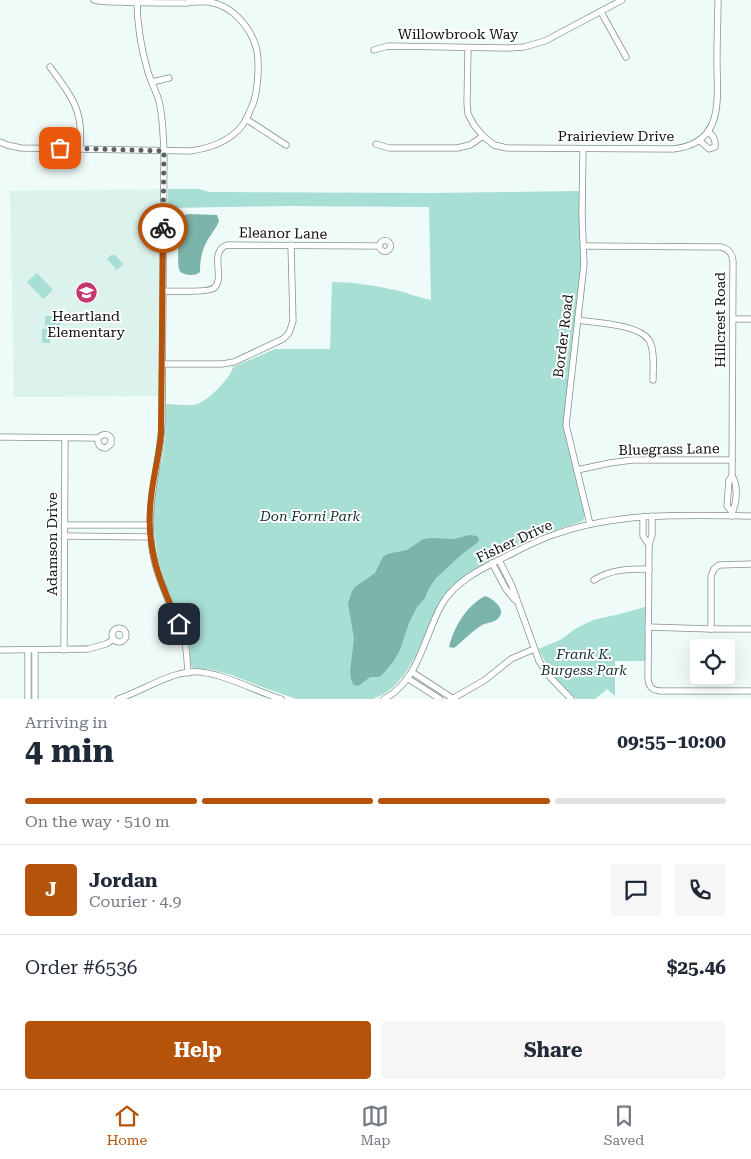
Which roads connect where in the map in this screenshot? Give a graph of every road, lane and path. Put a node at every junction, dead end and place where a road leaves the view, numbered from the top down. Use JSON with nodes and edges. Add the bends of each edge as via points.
{"nodes":[{"id":1,"x":94,"y":0,"type":"edge"},
{"id":2,"x":622,"y":0,"type":"edge"},
{"id":3,"x":718,"y":0,"type":"edge"},
{"id":4,"x":137,"y":1,"type":"edge"},
{"id":5,"x":217,"y":2,"type":"edge"},
{"id":6,"x":601,"y":12,"type":"junction"},
{"id":7,"x":468,"y":48,"type":"junction"},
{"id":8,"x":374,"y":50,"type":"dead end"},
{"id":9,"x":626,"y":57,"type":"dead end"},
{"id":10,"x":50,"y":67,"type":"dead end"},
{"id":11,"x":170,"y":78,"type":"dead end"},
{"id":12,"x":152,"y":82,"type":"junction"},
{"id":13,"x":246,"y":119,"type":"junction"},
{"id":14,"x":708,"y":131,"type":"junction"},
{"id":15,"x":483,"y":136,"type":"junction"},
{"id":16,"x":699,"y":140,"type":"junction"},
{"id":17,"x":0,"y":142,"type":"edge"},
{"id":18,"x":376,"y":144,"type":"dead end"},
{"id":19,"x":286,"y":146,"type":"dead end"},
{"id":20,"x":80,"y":148,"type":"junction"},
{"id":21,"x":583,"y":149,"type":"junction"},
{"id":22,"x":164,"y":151,"type":"junction"},
{"id":23,"x":292,"y":245,"type":"junction"},
{"id":24,"x":379,"y":246,"type":"dead end"},
{"id":25,"x":584,"y":246,"type":"junction"},
{"id":26,"x":163,"y":290,"type":"junction"},
{"id":27,"x":733,"y":319,"type":"junction"},
{"id":28,"x":751,"y":319,"type":"edge"},
{"id":29,"x":578,"y":320,"type":"junction"},
{"id":30,"x":162,"y":364,"type":"junction"},
{"id":31,"x":653,"y":380,"type":"dead end"},
{"id":32,"x":0,"y":437,"type":"edge"},
{"id":33,"x":65,"y":438,"type":"junction"},
{"id":34,"x":98,"y":438,"type":"dead end"},
{"id":35,"x":732,"y":460,"type":"junction"},
{"id":36,"x":577,"y":470,"type":"junction"},
{"id":37,"x":732,"y":514,"type":"junction"},
{"id":38,"x":652,"y":516,"type":"junction"},
{"id":39,"x":751,"y":516,"type":"edge"},
{"id":40,"x":643,"y":517,"type":"junction"},
{"id":41,"x":590,"y":524,"type":"junction"},
{"id":42,"x":65,"y":525,"type":"junction"},
{"id":43,"x":149,"y":525,"type":"junction"},
{"id":44,"x":65,"y":536,"type":"junction"},
{"id":45,"x":150,"y":536,"type":"junction"},
{"id":46,"x":649,"y":545,"type":"junction"},
{"id":47,"x":499,"y":560,"type":"junction"},
{"id":48,"x":492,"y":563,"type":"junction"},
{"id":49,"x":751,"y":564,"type":"edge"},
{"id":50,"x":649,"y":568,"type":"junction"},
{"id":51,"x":594,"y":580,"type":"dead end"},
{"id":52,"x":519,"y":606,"type":"junction"},
{"id":53,"x":648,"y":627,"type":"junction"},
{"id":54,"x":711,"y":629,"type":"junction"},
{"id":55,"x":751,"y":629,"type":"edge"},
{"id":56,"x":114,"y":639,"type":"dead end"},
{"id":57,"x":534,"y":649,"type":"junction"},
{"id":58,"x":0,"y":650,"type":"edge"},
{"id":59,"x":28,"y":650,"type":"junction"},
{"id":60,"x":35,"y":650,"type":"junction"},
{"id":61,"x":64,"y":650,"type":"junction"},
{"id":62,"x":188,"y":672,"type":"junction"},
{"id":63,"x":412,"y":672,"type":"junction"},
{"id":64,"x":407,"y":678,"type":"junction"},
{"id":65,"x":751,"y":691,"type":"edge"},
{"id":66,"x":28,"y":699,"type":"edge"},
{"id":67,"x":35,"y":699,"type":"edge"},
{"id":68,"x":118,"y":699,"type":"edge"},
{"id":69,"x":282,"y":699,"type":"edge"},
{"id":70,"x":384,"y":699,"type":"edge"},
{"id":71,"x":440,"y":699,"type":"edge"},
{"id":72,"x":452,"y":699,"type":"edge"},
{"id":73,"x":571,"y":699,"type":"edge"}],
"edges":[{"from":1,"to":4,"type":"street"},
{"from":2,"to":6,"type":"street","name":"Willowbrook Way"},
{"from":3,"to":14,"type":"street","name":"Prairieview Drive","via":[[718,100]]},
{"from":4,"to":5,"type":"street"},
{"from":4,"to":12,"type":"street","via":[[140,42]]},
{"from":5,"to":13,"type":"street","via":[[244,23],[257,52],[258,83]]},
{"from":6,"to":7,"type":"street","name":"Willowbrook Way","via":[[536,44],[516,48]]},
{"from":6,"to":9,"type":"street"},
{"from":7,"to":8,"type":"street","name":"Willowbrook Way","via":[[388,46]]},
{"from":7,"to":15,"type":"street","name":"Prairieview Drive","via":[[467,108]]},
{"from":10,"to":20,"type":"street","via":[[77,108]]},
{"from":11,"to":12,"type":"street"},
{"from":12,"to":22,"type":"street","via":[[159,100]]},
{"from":13,"to":19,"type":"street"},
{"from":13,"to":22,"type":"street","via":[[236,132],[212,146],[190,151]]},
{"from":14,"to":16,"type":"street","name":"Prairieview Drive"},
{"from":14,"to":16,"type":"street","via":[[716,141],[715,147],[709,149]]},
{"from":15,"to":18,"type":"street","via":[[470,145],[457,148],[389,148]]},
{"from":15,"to":21,"type":"street","name":"Prairieview Drive","via":[[494,145],[507,148]]},
{"from":16,"to":21,"type":"street","name":"Prairieview Drive","via":[[673,149]]},
{"from":17,"to":20,"type":"street","via":[[21,148]]},
{"from":20,"to":22,"type":"street"},
{"from":21,"to":25,"type":"street","name":"Border Road"},
{"from":22,"to":26,"type":"street"},
{"from":23,"to":24,"type":"street","name":"Eleanor Lane"},
{"from":23,"to":26,"type":"street","name":"Eleanor Lane","via":[[224,246],[218,254],[218,279],[214,288]]},
{"from":23,"to":30,"type":"street","via":[[293,321],[286,337],[229,364]]},
{"from":25,"to":27,"type":"street","name":"Hillcrest Road","via":[[726,248],[733,261]]},
{"from":25,"to":29,"type":"street","name":"Border Road"},
{"from":26,"to":30,"type":"street"},
{"from":27,"to":28,"type":"street"},
{"from":27,"to":35,"type":"street","name":"Hillcrest Road"},
{"from":29,"to":31,"type":"street","via":[[640,331],[649,341],[654,360]]},
{"from":29,"to":36,"type":"street","name":"Border Road","via":[[566,418]]},
{"from":30,"to":43,"type":"street","via":[[161,434]]},
{"from":32,"to":33,"type":"street"},
{"from":33,"to":34,"type":"street"},
{"from":33,"to":42,"type":"street","name":"Adamson Drive"},
{"from":35,"to":36,"type":"street","name":"Bluegrass Lane","via":[[632,460]]},
{"from":35,"to":37,"type":"street","name":"Hillcrest Road","via":[[736,492]]},
{"from":36,"to":41,"type":"street","name":"Border Road"},
{"from":37,"to":38,"type":"street","name":"Fisher Drive"},
{"from":37,"to":39,"type":"street","name":"Fisher Drive"},
{"from":38,"to":40,"type":"street","name":"Fisher Drive"},
{"from":38,"to":46,"type":"street"},
{"from":40,"to":41,"type":"street","name":"Fisher Drive"},
{"from":40,"to":46,"type":"street","via":[[644,536]]},
{"from":41,"to":47,"type":"street","name":"Fisher Drive","via":[[544,538]]},
{"from":42,"to":43,"type":"street"},
{"from":42,"to":44,"type":"street","name":"Adamson Drive"},
{"from":43,"to":45,"type":"street"},
{"from":44,"to":45,"type":"street"},
{"from":44,"to":61,"type":"street","name":"Adamson Drive"},
{"from":45,"to":62,"type":"street","via":[[159,578],[185,642]]},
{"from":46,"to":50,"type":"street"},
{"from":47,"to":48,"type":"street","name":"Fisher Drive"},
{"from":47,"to":52,"type":"street"},
{"from":48,"to":52,"type":"street"},
{"from":48,"to":63,"type":"street","name":"Fisher Drive","via":[[473,574],[442,604]]},
{"from":49,"to":54,"type":"street","via":[[719,566],[712,572]]},
{"from":50,"to":51,"type":"street","via":[[616,570]]},
{"from":50,"to":53,"type":"street"},
{"from":52,"to":57,"type":"street"},
{"from":53,"to":54,"type":"street"},
{"from":53,"to":65,"type":"street","via":[[648,679],[652,688],[660,691]]},
{"from":54,"to":55,"type":"street"},
{"from":56,"to":61,"type":"street","via":[[98,647]]},
{"from":57,"to":72,"type":"street","via":[[511,659],[485,680]]},
{"from":57,"to":73,"type":"street","via":[[550,677]]},
{"from":58,"to":59,"type":"street"},
{"from":59,"to":60,"type":"street"},
{"from":59,"to":66,"type":"street"},
{"from":60,"to":61,"type":"street"},
{"from":60,"to":67,"type":"street"},
{"from":62,"to":68,"type":"street"},
{"from":62,"to":69,"type":"street","via":[[221,677]]},
{"from":63,"to":64,"type":"street","name":"Fisher Drive"},
{"from":63,"to":72,"type":"street"},
{"from":64,"to":70,"type":"street","name":"Fisher Drive"},
{"from":64,"to":71,"type":"street"}]}
